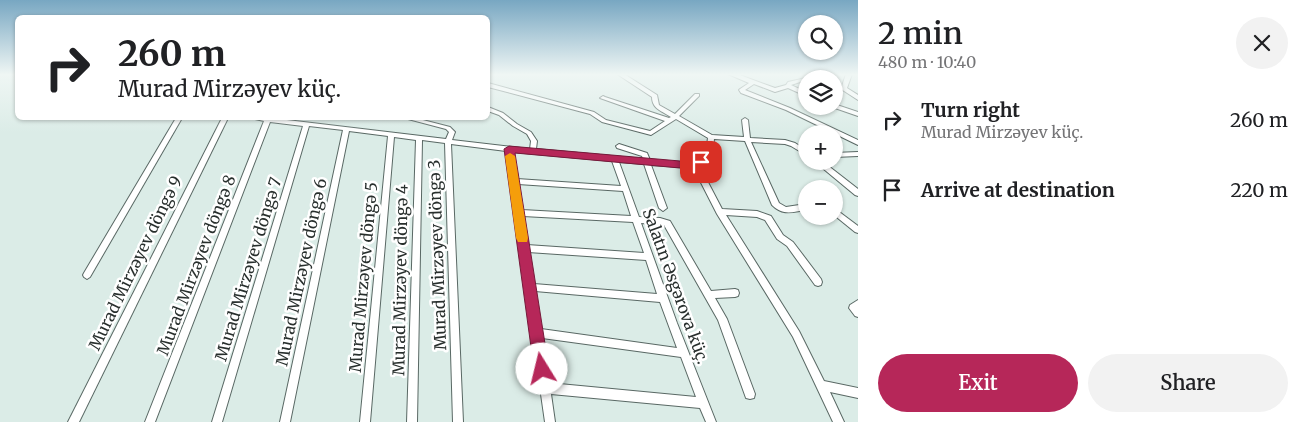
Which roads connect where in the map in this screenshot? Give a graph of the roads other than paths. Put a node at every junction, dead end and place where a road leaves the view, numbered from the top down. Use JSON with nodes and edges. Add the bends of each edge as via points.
{"nodes":[{"id":1,"x":520,"y":94,"type":"edge"},
{"id":2,"x":651,"y":94,"type":"edge"},
{"id":3,"x":747,"y":94,"type":"edge"},
{"id":4,"x":697,"y":95,"type":"dead end"},
{"id":5,"x":603,"y":98,"type":"dead end"},
{"id":6,"x":843,"y":109,"type":"edge"},
{"id":7,"x":490,"y":110,"type":"edge"},
{"id":8,"x":858,"y":114,"type":"edge"},
{"id":9,"x":672,"y":118,"type":"junction"},
{"id":10,"x":178,"y":120,"type":"edge"},
{"id":11,"x":224,"y":120,"type":"edge"},
{"id":12,"x":261,"y":120,"type":"edge"},
{"id":13,"x":284,"y":120,"type":"edge"},
{"id":14,"x":417,"y":120,"type":"edge"},
{"id":15,"x":744,"y":120,"type":"dead end"},
{"id":16,"x":306,"y":122,"type":"edge"},
{"id":17,"x":346,"y":129,"type":"junction"},
{"id":18,"x":391,"y":134,"type":"junction"},
{"id":19,"x":711,"y":137,"type":"junction"},
{"id":20,"x":419,"y":138,"type":"junction"},
{"id":21,"x":747,"y":139,"type":"junction"},
{"id":22,"x":448,"y":142,"type":"junction"},
{"id":23,"x":858,"y":143,"type":"edge"},
{"id":24,"x":619,"y":146,"type":"dead end"},
{"id":25,"x":798,"y":147,"type":"edge"},
{"id":26,"x":509,"y":149,"type":"junction"},
{"id":27,"x":534,"y":151,"type":"junction"},
{"id":28,"x":858,"y":154,"type":"edge"},
{"id":29,"x":843,"y":155,"type":"edge"},
{"id":30,"x":615,"y":159,"type":"junction"},
{"id":31,"x":646,"y":162,"type":"junction"},
{"id":32,"x":695,"y":164,"type":"junction"},
{"id":33,"x":829,"y":170,"type":"edge"},
{"id":34,"x":514,"y":181,"type":"junction"},
{"id":35,"x":624,"y":189,"type":"junction"},
{"id":36,"x":858,"y":193,"type":"edge"},
{"id":37,"x":663,"y":208,"type":"dead end"},
{"id":38,"x":798,"y":208,"type":"edge"},
{"id":39,"x":518,"y":212,"type":"junction"},
{"id":40,"x":720,"y":212,"type":"junction"},
{"id":41,"x":843,"y":218,"type":"edge"},
{"id":42,"x":636,"y":219,"type":"junction"},
{"id":43,"x":858,"y":230,"type":"edge"},
{"id":44,"x":524,"y":248,"type":"junction"},
{"id":45,"x":649,"y":257,"type":"junction"},
{"id":46,"x":87,"y":275,"type":"dead end"},
{"id":47,"x":818,"y":282,"type":"dead end"},
{"id":48,"x":529,"y":287,"type":"junction"},
{"id":49,"x":735,"y":293,"type":"dead end"},
{"id":50,"x":709,"y":295,"type":"junction"},
{"id":51,"x":663,"y":298,"type":"junction"},
{"id":52,"x":858,"y":304,"type":"edge"},
{"id":53,"x":858,"y":313,"type":"edge"},
{"id":54,"x":536,"y":333,"type":"junction"},
{"id":55,"x":684,"y":353,"type":"junction"},
{"id":56,"x":823,"y":386,"type":"junction"},
{"id":57,"x":544,"y":388,"type":"junction"},
{"id":58,"x":858,"y":393,"type":"edge"},
{"id":59,"x":750,"y":394,"type":"dead end"},
{"id":60,"x":703,"y":403,"type":"junction"},
{"id":61,"x":73,"y":422,"type":"edge"},
{"id":62,"x":150,"y":422,"type":"edge"},
{"id":63,"x":217,"y":422,"type":"edge"},
{"id":64,"x":285,"y":422,"type":"edge"},
{"id":65,"x":365,"y":422,"type":"edge"},
{"id":66,"x":412,"y":422,"type":"edge"},
{"id":67,"x":458,"y":422,"type":"edge"},
{"id":68,"x":550,"y":422,"type":"edge"},
{"id":69,"x":711,"y":422,"type":"edge"},
{"id":70,"x":839,"y":422,"type":"edge"}],
"edges":[{"from":1,"to":9,"type":"street","via":[[651,133]]},
{"from":2,"to":9,"type":"street","via":[[656,104]]},
{"from":3,"to":23,"type":"street"},
{"from":4,"to":9,"type":"street"},
{"from":5,"to":9,"type":"street"},
{"from":6,"to":8,"type":"street"},
{"from":7,"to":27,"type":"street","via":[[529,133],[534,141]]},
{"from":9,"to":19,"type":"street"},
{"from":10,"to":46,"type":"street"},
{"from":11,"to":61,"type":"street","name":"Murad Mirzəyev döngə 9"},
{"from":12,"to":62,"type":"street","name":"Murad Mirzəyev döngə 8"},
{"from":13,"to":16,"type":"street"},
{"from":14,"to":22,"type":"street","name":"Murad Mirzəyev döngə 3","via":[[451,130]]},
{"from":15,"to":21,"type":"street"},
{"from":16,"to":17,"type":"street"},
{"from":16,"to":63,"type":"street","name":"Murad Mirzəyev döngə 7"},
{"from":17,"to":18,"type":"street"},
{"from":17,"to":64,"type":"street","name":"Murad Mirzəyev döngə 6"},
{"from":18,"to":20,"type":"street"},
{"from":18,"to":65,"type":"street","name":"Murad Mirzəyev döngə 5"},
{"from":19,"to":21,"type":"street"},
{"from":19,"to":32,"type":"street","via":[[711,152]]},
{"from":20,"to":22,"type":"street"},
{"from":20,"to":66,"type":"street","name":"Murad Mirzəyev döngə 4"},
{"from":21,"to":25,"type":"street","via":[[786,142]]},
{"from":21,"to":38,"type":"street","via":[[776,205],[785,210]]},
{"from":22,"to":26,"type":"street"},
{"from":22,"to":67,"type":"street","name":"Murad Mirzəyev döngə 3"},
{"from":24,"to":31,"type":"street","via":[[641,152]]},
{"from":26,"to":27,"type":"street"},
{"from":26,"to":34,"type":"street"},
{"from":27,"to":30,"type":"street"},
{"from":28,"to":29,"type":"street"},
{"from":30,"to":31,"type":"street"},
{"from":30,"to":35,"type":"street","name":"Salatın Əsgərova küç."},
{"from":31,"to":32,"type":"street"},
{"from":31,"to":37,"type":"street"},
{"from":32,"to":40,"type":"street"},
{"from":33,"to":36,"type":"street"},
{"from":34,"to":35,"type":"street"},
{"from":34,"to":39,"type":"street"},
{"from":35,"to":42,"type":"street","name":"Salatın Əsgərova küç."},
{"from":39,"to":42,"type":"street"},
{"from":39,"to":44,"type":"street"},
{"from":40,"to":47,"type":"street","via":[[757,214],[768,218]]},
{"from":40,"to":56,"type":"street","via":[[796,334]]},
{"from":41,"to":43,"type":"street"},
{"from":42,"to":45,"type":"street","name":"Salatın Əsgərova küç."},
{"from":42,"to":50,"type":"street","via":[[667,223]]},
{"from":44,"to":45,"type":"street"},
{"from":44,"to":48,"type":"street"},
{"from":45,"to":51,"type":"street","name":"Salatın Əsgərova küç."},
{"from":48,"to":51,"type":"street"},
{"from":48,"to":54,"type":"street"},
{"from":49,"to":50,"type":"street"},
{"from":50,"to":59,"type":"street","via":[[729,334]]},
{"from":51,"to":55,"type":"street","name":"Salatın Əsgərova küç."},
{"from":52,"to":53,"type":"street","via":[[853,308]]},
{"from":54,"to":55,"type":"street"},
{"from":54,"to":57,"type":"street"},
{"from":55,"to":60,"type":"street","name":"Salatın Əsgərova küç."},
{"from":56,"to":58,"type":"street"},
{"from":56,"to":70,"type":"street"},
{"from":57,"to":60,"type":"street"},
{"from":57,"to":68,"type":"street"},
{"from":60,"to":69,"type":"street","name":"Salatın Əsgərova küç."}]}
